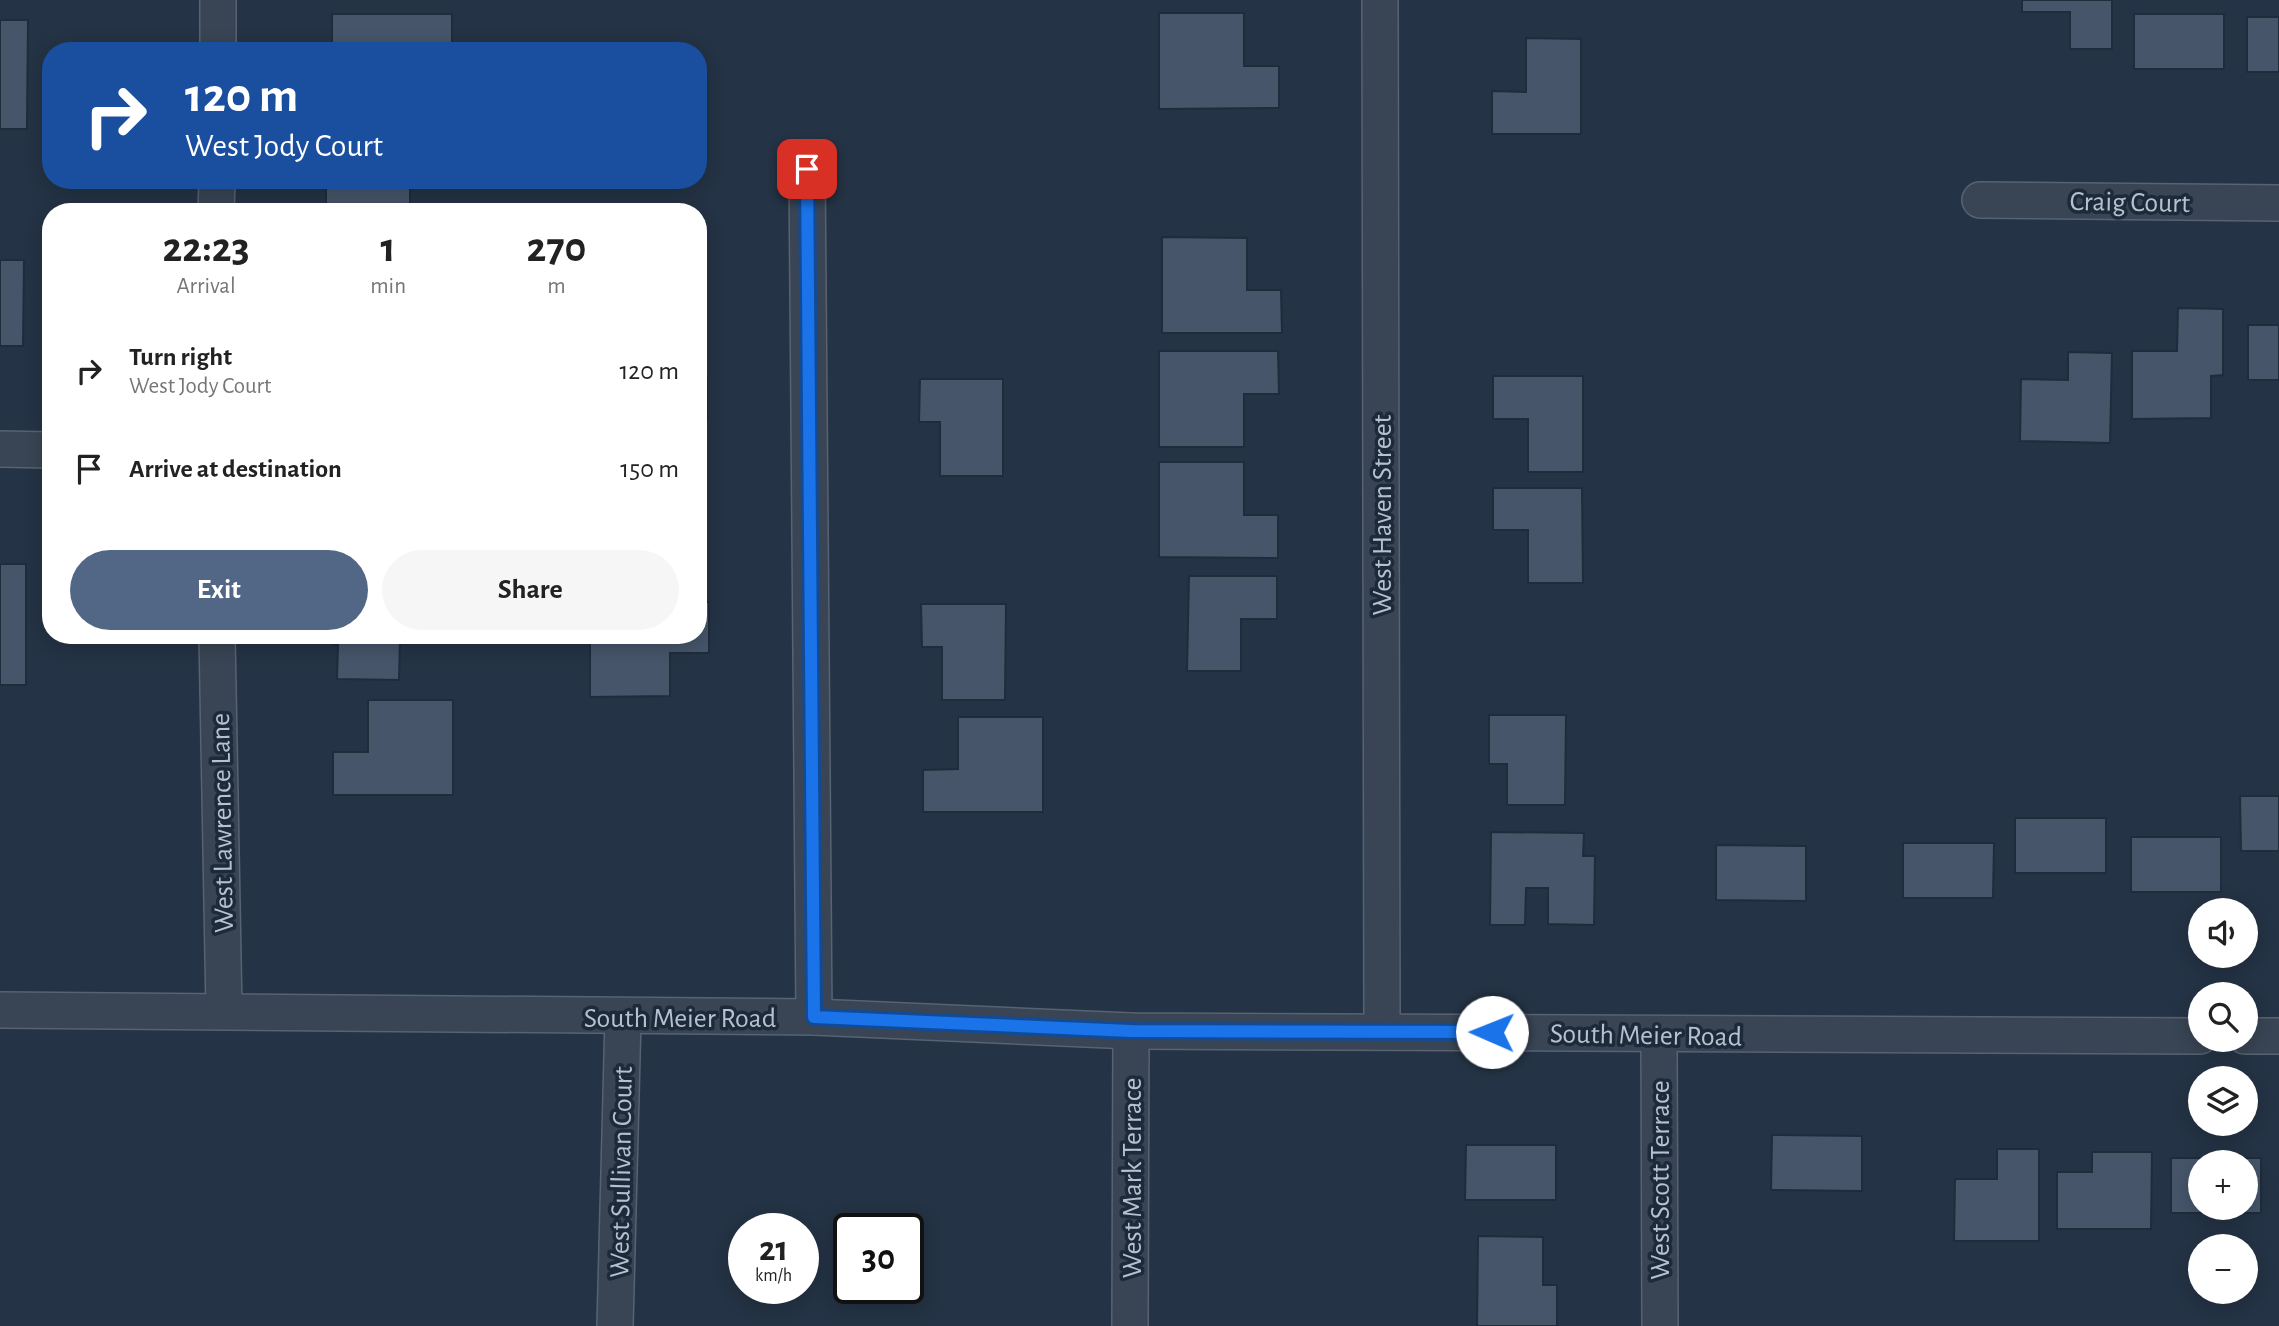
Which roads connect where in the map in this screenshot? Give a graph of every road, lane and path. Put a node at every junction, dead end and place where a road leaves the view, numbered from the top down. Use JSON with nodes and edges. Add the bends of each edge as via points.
{"nodes":[{"id":1,"x":218,"y":0,"type":"edge"},
{"id":2,"x":1380,"y":0,"type":"edge"},
{"id":3,"x":218,"y":42,"type":"edge"},
{"id":4,"x":807,"y":169,"type":"dead end"},
{"id":5,"x":1980,"y":200,"type":"dead end"},
{"id":6,"x":2279,"y":203,"type":"edge"},
{"id":7,"x":0,"y":449,"type":"edge"},
{"id":8,"x":42,"y":450,"type":"edge"},
{"id":9,"x":217,"y":644,"type":"edge"},
{"id":10,"x":0,"y":1010,"type":"edge"},
{"id":11,"x":224,"y":1011,"type":"junction"},
{"id":12,"x":814,"y":1017,"type":"junction"},
{"id":13,"x":623,"y":1018,"type":"junction"},
{"id":14,"x":1382,"y":1030,"type":"junction"},
{"id":15,"x":1131,"y":1031,"type":"junction"},
{"id":16,"x":1658,"y":1035,"type":"junction"},
{"id":17,"x":2188,"y":1036,"type":"edge"},
{"id":18,"x":2258,"y":1036,"type":"edge"},
{"id":19,"x":2279,"y":1036,"type":"edge"},
{"id":20,"x":615,"y":1326,"type":"edge"},
{"id":21,"x":1130,"y":1326,"type":"edge"},
{"id":22,"x":1660,"y":1326,"type":"edge"}],
"edges":[{"from":1,"to":3,"type":"street"},
{"from":2,"to":14,"type":"street","name":"West Haven Street"},
{"from":4,"to":12,"type":"street"},
{"from":5,"to":6,"type":"street","name":"Craig Court"},
{"from":7,"to":8,"type":"street"},
{"from":9,"to":11,"type":"street","name":"West Lawrence Lane"},
{"from":10,"to":11,"type":"street","name":"South Meier Road"},
{"from":11,"to":13,"type":"street","name":"South Meier Road"},
{"from":12,"to":13,"type":"street","name":"South Meier Road"},
{"from":12,"to":15,"type":"street","name":"South Meier Road"},
{"from":13,"to":20,"type":"street","name":"West Sullivan Court"},
{"from":14,"to":15,"type":"street","name":"South Meier Road"},
{"from":14,"to":16,"type":"street","name":"South Meier Road"},
{"from":15,"to":21,"type":"street","name":"West Mark Terrace"},
{"from":16,"to":17,"type":"street","name":"South Meier Road"},
{"from":16,"to":22,"type":"street","name":"West Scott Terrace"},
{"from":18,"to":19,"type":"street"}]}
